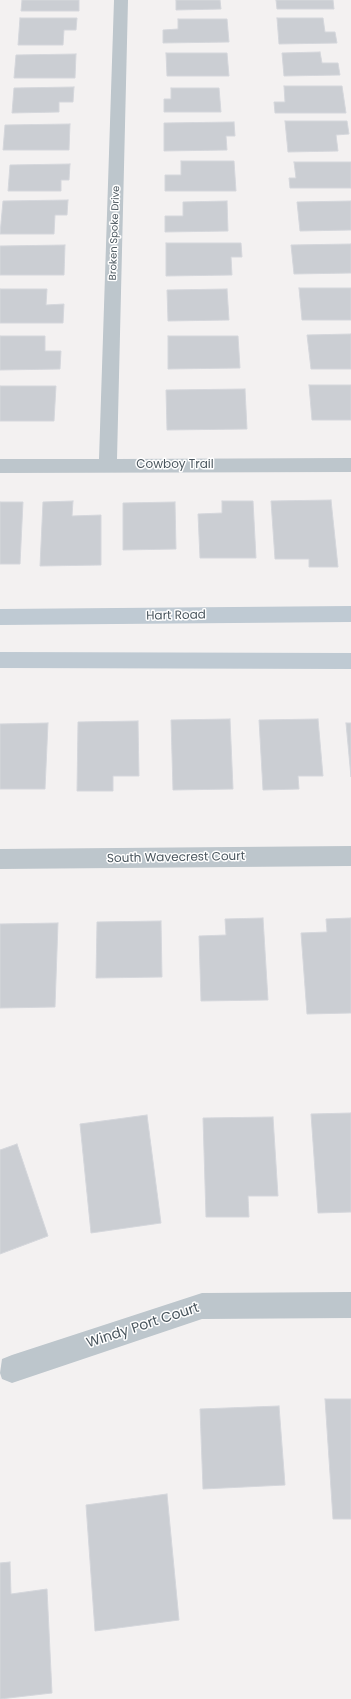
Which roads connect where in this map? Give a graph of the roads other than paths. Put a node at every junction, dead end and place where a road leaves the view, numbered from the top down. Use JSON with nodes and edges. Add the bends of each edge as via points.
{"nodes":[{"id":1,"x":121,"y":0,"type":"edge"},
{"id":2,"x":108,"y":465,"type":"junction"},
{"id":3,"x":351,"y":465,"type":"edge"},
{"id":4,"x":0,"y":466,"type":"edge"},
{"id":5,"x":351,"y":614,"type":"edge"},
{"id":6,"x":0,"y":617,"type":"edge"},
{"id":7,"x":0,"y":660,"type":"edge"},
{"id":8,"x":351,"y":661,"type":"edge"},
{"id":9,"x":351,"y":856,"type":"edge"},
{"id":10,"x":0,"y":859,"type":"edge"},
{"id":11,"x":351,"y":1305,"type":"edge"},
{"id":12,"x":12,"y":1369,"type":"dead end"}],
"edges":[{"from":1,"to":2,"type":"street","name":"Broken Spoke Drive"},
{"from":2,"to":3,"type":"street","name":"Cowboy Trail"},
{"from":2,"to":4,"type":"street","name":"Cowboy Trail"},
{"from":5,"to":6,"type":"street","name":"Hart Road"},
{"from":7,"to":8,"type":"street"},
{"from":9,"to":10,"type":"street","name":"South Wavecrest Court"},
{"from":11,"to":12,"type":"street","name":"Windy Port Court","via":[[202,1306]]}]}
